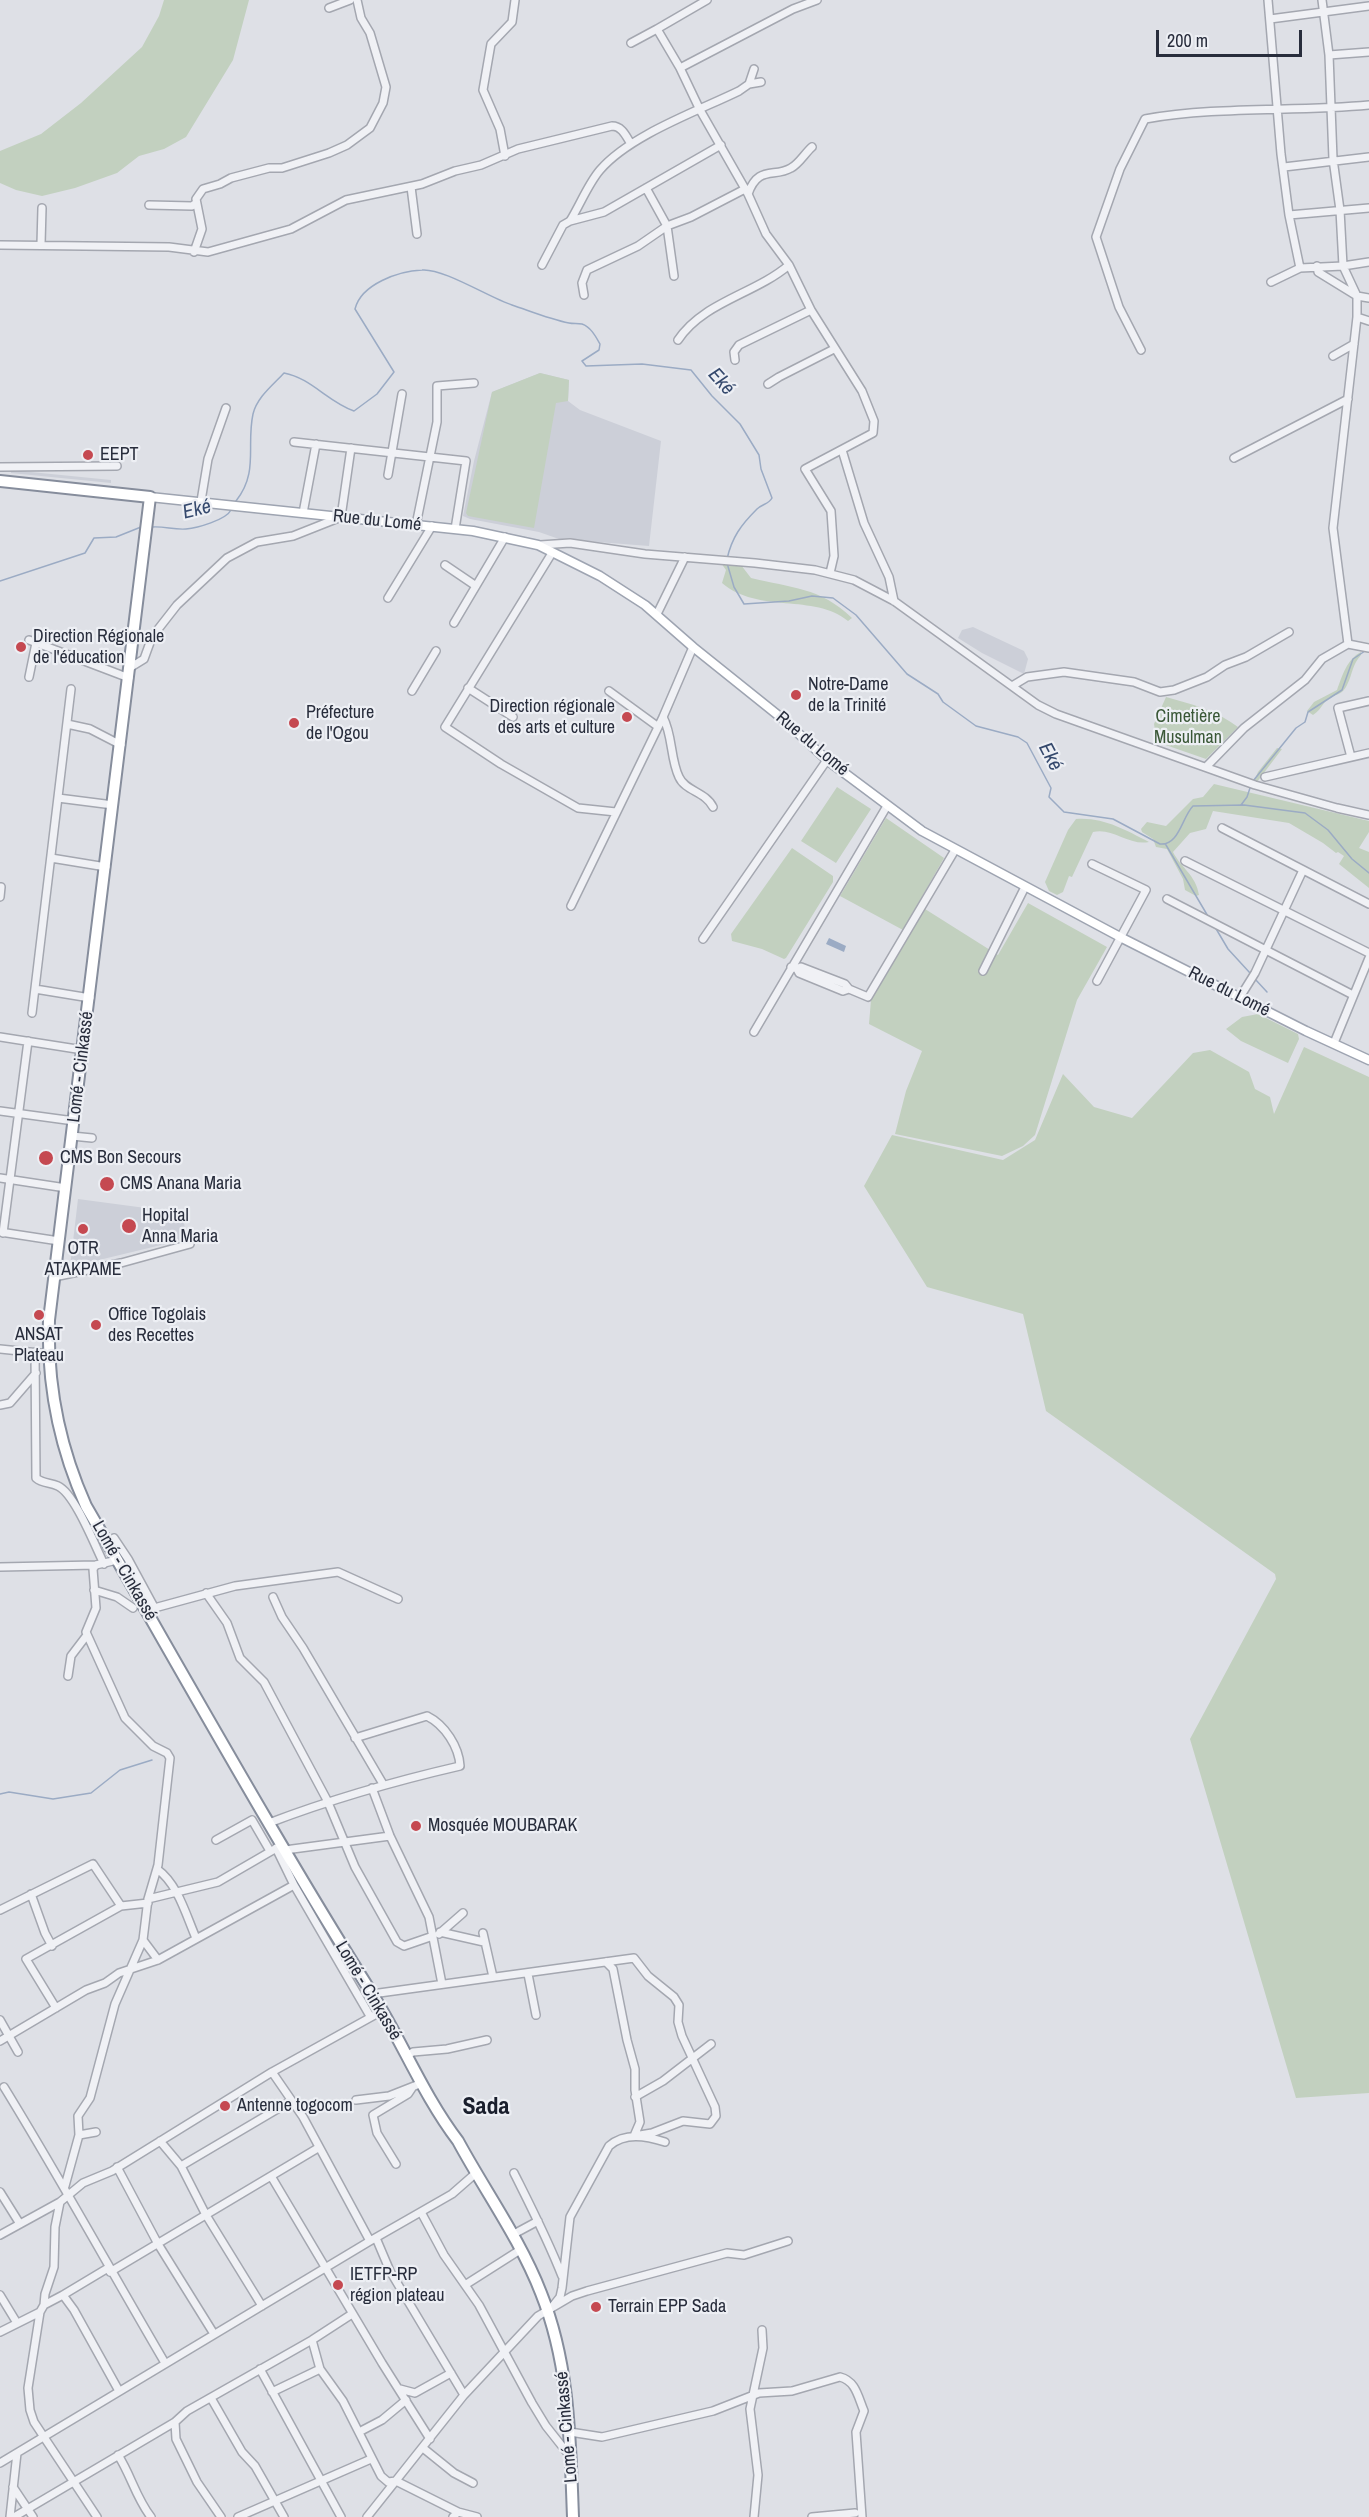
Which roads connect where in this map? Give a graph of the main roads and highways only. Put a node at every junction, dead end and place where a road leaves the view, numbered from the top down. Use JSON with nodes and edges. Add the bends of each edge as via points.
{"nodes":[{"id":1,"x":0,"y":482,"type":"edge"},
{"id":2,"x":150,"y":497,"type":"junction"},
{"id":3,"x":1369,"y":1060,"type":"edge"},
{"id":4,"x":573,"y":2517,"type":"edge"}],
"edges":[{"from":1,"to":2,"type":"highway"},
{"from":2,"to":3,"type":"main road","name":"Rue du Lomé","via":[[432,526],[538,545],[600,576],[657,614],[827,760],[922,831],[1122,938]]},
{"from":2,"to":4,"type":"highway","name":"Lomé - Cinkassé","via":[[54,1277],[49,1353],[52,1393],[67,1457],[86,1506],[150,1609],[322,1925],[372,1994],[406,2056],[417,2086],[476,2173],[536,2279],[549,2309],[565,2380]]}]}
